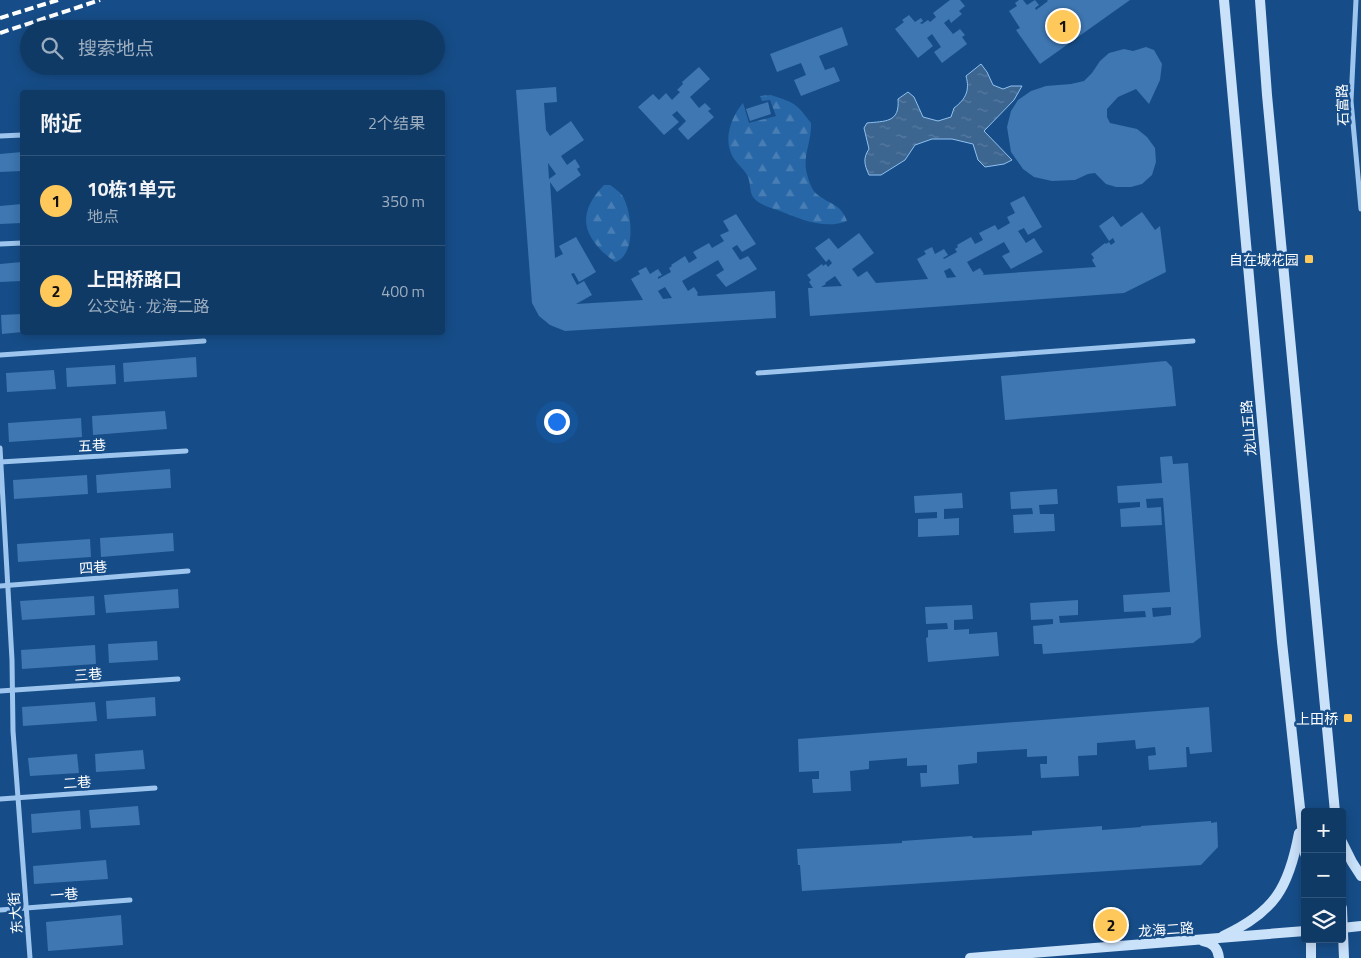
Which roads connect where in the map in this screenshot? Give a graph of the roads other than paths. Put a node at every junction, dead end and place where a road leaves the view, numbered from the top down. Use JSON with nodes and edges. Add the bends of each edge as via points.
{"nodes":[{"id":1,"x":1224,"y":0,"type":"edge"},
{"id":2,"x":1260,"y":0,"type":"edge"},
{"id":3,"x":1356,"y":0,"type":"edge"},
{"id":4,"x":20,"y":135,"type":"edge"},
{"id":5,"x":0,"y":136,"type":"edge"},
{"id":6,"x":1361,"y":209,"type":"edge"},
{"id":7,"x":20,"y":243,"type":"edge"},
{"id":8,"x":0,"y":244,"type":"edge"},
{"id":9,"x":204,"y":341,"type":"dead end"},
{"id":10,"x":1193,"y":341,"type":"dead end"},
{"id":11,"x":0,"y":355,"type":"edge"},
{"id":12,"x":758,"y":373,"type":"dead end"},
{"id":13,"x":0,"y":448,"type":"edge"},
{"id":14,"x":186,"y":451,"type":"dead end"},
{"id":15,"x":1,"y":462,"type":"edge"},
{"id":16,"x":188,"y":571,"type":"dead end"},
{"id":17,"x":8,"y":585,"type":"junction"},
{"id":18,"x":0,"y":586,"type":"edge"},
{"id":19,"x":178,"y":679,"type":"dead end"},
{"id":20,"x":12,"y":690,"type":"junction"},
{"id":21,"x":0,"y":691,"type":"edge"},
{"id":22,"x":155,"y":788,"type":"dead end"},
{"id":23,"x":17,"y":798,"type":"junction"},
{"id":24,"x":0,"y":799,"type":"edge"},
{"id":25,"x":1335,"y":808,"type":"edge"},
{"id":26,"x":1301,"y":813,"type":"joint"},
{"id":27,"x":1346,"y":850,"type":"edge"},
{"id":28,"x":1361,"y":876,"type":"edge"},
{"id":29,"x":130,"y":900,"type":"dead end"},
{"id":30,"x":26,"y":908,"type":"junction"},
{"id":31,"x":0,"y":910,"type":"edge"},
{"id":32,"x":1361,"y":926,"type":"edge"},
{"id":33,"x":1346,"y":928,"type":"edge"},
{"id":34,"x":1301,"y":931,"type":"edge"},
{"id":35,"x":1216,"y":939,"type":"junction"},
{"id":36,"x":1201,"y":940,"type":"junction"},
{"id":37,"x":1311,"y":943,"type":"edge"},
{"id":38,"x":1344,"y":943,"type":"edge"},
{"id":39,"x":30,"y":958,"type":"edge"},
{"id":40,"x":970,"y":958,"type":"edge"},
{"id":41,"x":1219,"y":958,"type":"edge"},
{"id":42,"x":1311,"y":958,"type":"edge"},
{"id":43,"x":1344,"y":958,"type":"edge"}],
"edges":[{"from":1,"to":26,"type":"street","name":"龙山五路","via":[[1280,623]]},
{"from":2,"to":25,"type":"street"},
{"from":3,"to":6,"type":"street","name":"石富路","via":[[1351,101]]},
{"from":4,"to":5,"type":"street"},
{"from":7,"to":8,"type":"street"},
{"from":9,"to":11,"type":"street"},
{"from":10,"to":12,"type":"street"},
{"from":13,"to":15,"type":"street","name":"东大街"},
{"from":14,"to":15,"type":"street","name":"五巷"},
{"from":15,"to":17,"type":"street","name":"东大街"},
{"from":16,"to":17,"type":"street","name":"四巷"},
{"from":17,"to":18,"type":"street","name":"四巷"},
{"from":17,"to":20,"type":"street","name":"东大街"},
{"from":19,"to":20,"type":"street","name":"三巷"},
{"from":20,"to":21,"type":"street","name":"三巷"},
{"from":20,"to":23,"type":"street","name":"东大街"},
{"from":22,"to":23,"type":"street","name":"二巷"},
{"from":23,"to":24,"type":"street","name":"二巷"},
{"from":23,"to":30,"type":"street","name":"东大街"},
{"from":26,"to":35,"type":"street","via":[[1296,852],[1280,892],[1262,913]]},
{"from":27,"to":28,"type":"street"},
{"from":29,"to":30,"type":"street","name":"一巷"},
{"from":30,"to":31,"type":"street","name":"一巷"},
{"from":30,"to":39,"type":"street","name":"东大街"},
{"from":32,"to":33,"type":"street"},
{"from":34,"to":35,"type":"street","name":"龙海二路"},
{"from":35,"to":36,"type":"street","name":"龙海二路"},
{"from":36,"to":40,"type":"street","name":"龙海二路"},
{"from":36,"to":41,"type":"street","via":[[1217,948]]},
{"from":37,"to":42,"type":"street"},
{"from":38,"to":43,"type":"street"}]}
